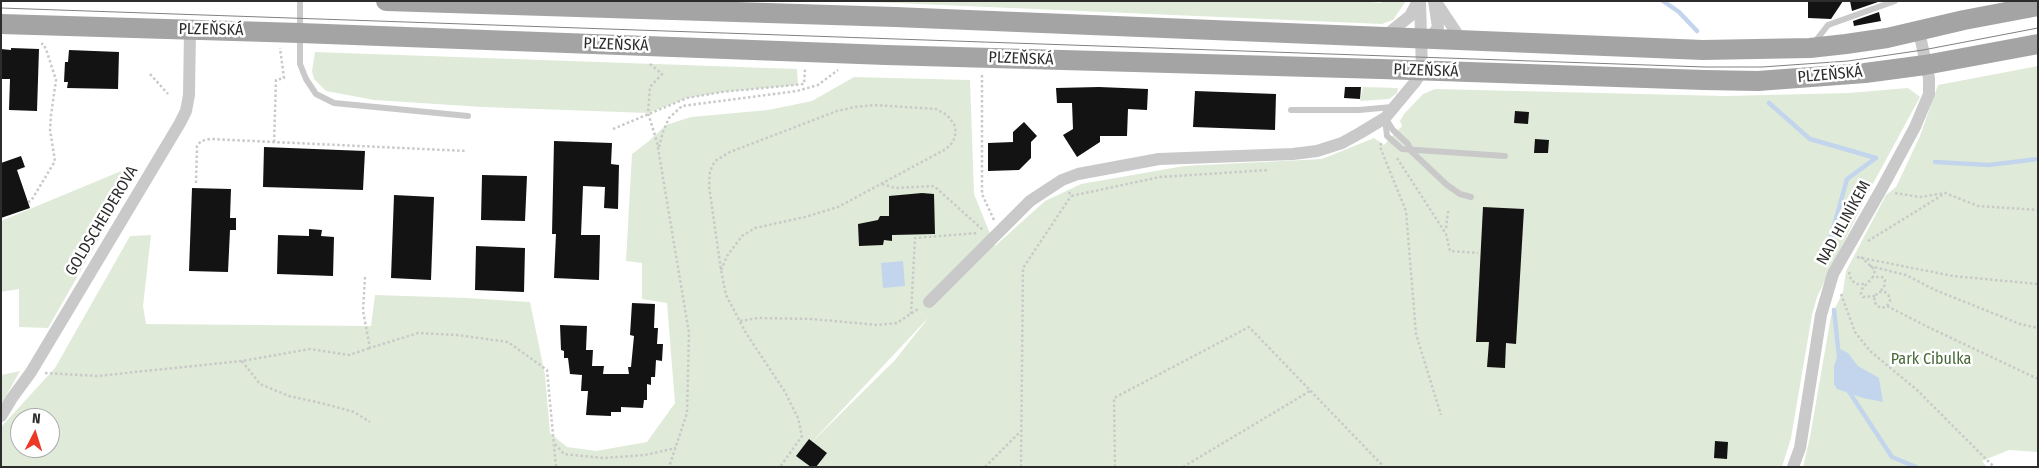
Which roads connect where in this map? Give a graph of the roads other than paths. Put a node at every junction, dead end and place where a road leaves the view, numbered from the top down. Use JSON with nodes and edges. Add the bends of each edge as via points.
{"nodes":[{"id":1,"x":300,"y":1,"type":"edge"},
{"id":2,"x":386,"y":1,"type":"edge"},
{"id":3,"x":1419,"y":1,"type":"edge"},
{"id":4,"x":1435,"y":1,"type":"edge"},
{"id":5,"x":1895,"y":1,"type":"edge"},
{"id":6,"x":2030,"y":5,"type":"edge"},
{"id":7,"x":1,"y":24,"type":"edge"},
{"id":8,"x":190,"y":30,"type":"junction"},
{"id":9,"x":1919,"y":31,"type":"junction"},
{"id":10,"x":300,"y":32,"type":"junction"},
{"id":11,"x":1382,"y":38,"type":"junction"},
{"id":12,"x":1462,"y":41,"type":"junction"},
{"id":13,"x":1425,"y":43,"type":"junction"},
{"id":14,"x":2038,"y":44,"type":"edge"},
{"id":15,"x":1810,"y":48,"type":"junction"},
{"id":16,"x":1926,"y":65,"type":"junction"},
{"id":17,"x":1422,"y":71,"type":"junction"},
{"id":18,"x":1395,"y":106,"type":"junction"},
{"id":19,"x":1291,"y":110,"type":"dead end"},
{"id":20,"x":468,"y":116,"type":"dead end"},
{"id":21,"x":1385,"y":118,"type":"junction"},
{"id":22,"x":1411,"y":151,"type":"junction"},
{"id":23,"x":1505,"y":156,"type":"dead end"},
{"id":24,"x":1472,"y":198,"type":"dead end"},
{"id":25,"x":929,"y":302,"type":"road end"},
{"id":26,"x":1,"y":416,"type":"edge"},
{"id":27,"x":1793,"y":467,"type":"edge"}],
"edges":[{"from":1,"to":10,"type":"lane"},
{"from":2,"to":11,"type":"main road","name":"PLZEŇSKÁ","via":[[894,17]]},
{"from":3,"to":11,"type":"street","via":[[1410,16]]},
{"from":3,"to":13,"type":"street"},
{"from":4,"to":12,"type":"street","name":"PLZEŇSKÁ"},
{"from":4,"to":13,"type":"street","via":[[1438,27]]},
{"from":5,"to":15,"type":"lane","via":[[1828,25]]},
{"from":6,"to":9,"type":"main road","name":"PLZEŇSKÁ"},
{"from":7,"to":8,"type":"main road","name":"PLZEŇSKÁ"},
{"from":8,"to":10,"type":"main road","name":"PLZEŇSKÁ"},
{"from":8,"to":26,"type":"street","name":"GOLDSCHEIDEROVA","via":[[186,112],[31,372]]},
{"from":9,"to":15,"type":"main road","name":"PLZEŇSKÁ"},
{"from":9,"to":16,"type":"street","name":"NAD HLINÍKEM"},
{"from":10,"to":17,"type":"main road","name":"PLZEŇSKÁ","via":[[876,55]]},
{"from":10,"to":20,"type":"lane","via":[[300,64],[316,94],[334,103]]},
{"from":11,"to":13,"type":"main road","name":"PLZEŇSKÁ"},
{"from":12,"to":13,"type":"main road","name":"PLZEŇSKÁ"},
{"from":12,"to":15,"type":"main road","name":"PLZEŇSKÁ","via":[[1703,50]]},
{"from":13,"to":17,"type":"street"},
{"from":14,"to":16,"type":"main road","name":"PLZEŇSKÁ"},
{"from":16,"to":17,"type":"main road","name":"PLZEŇSKÁ","via":[[1865,73],[1758,80]]},
{"from":16,"to":27,"type":"street","name":"NAD HLINÍKEM","via":[[1929,94],[1915,127],[1833,274],[1821,315],[1800,448]]},
{"from":17,"to":18,"type":"street"},
{"from":18,"to":19,"type":"lane","via":[[1359,110]]},
{"from":18,"to":21,"type":"street"},
{"from":21,"to":22,"type":"lane"},
{"from":21,"to":25,"type":"street","via":[[1342,143],[1317,151],[1159,159],[1062,180],[1030,201]]},
{"from":22,"to":23,"type":"lane"},
{"from":22,"to":24,"type":"lane","via":[[1447,186]]}]}
